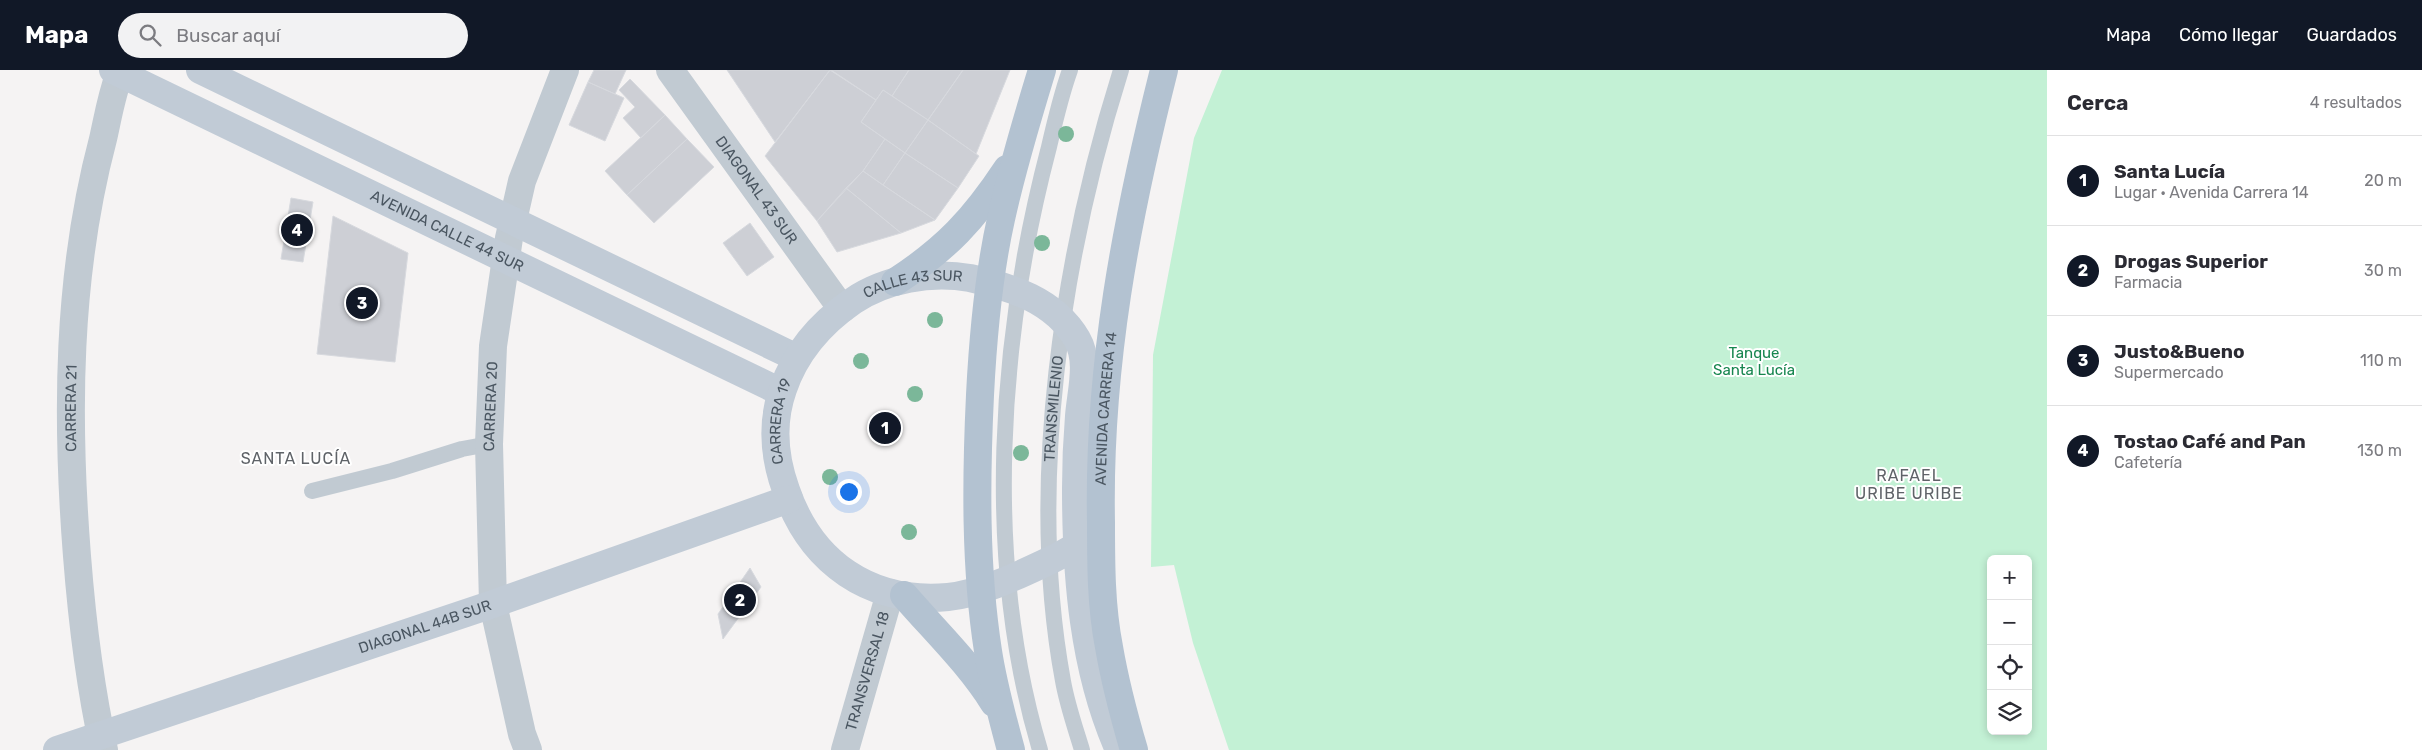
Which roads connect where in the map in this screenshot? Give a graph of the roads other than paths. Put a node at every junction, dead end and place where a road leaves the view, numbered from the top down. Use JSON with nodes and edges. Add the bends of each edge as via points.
{"nodes":[{"id":1,"x":200,"y":70,"type":"edge"},
{"id":2,"x":564,"y":70,"type":"edge"},
{"id":3,"x":670,"y":70,"type":"edge"},
{"id":4,"x":1042,"y":70,"type":"edge"},
{"id":5,"x":1070,"y":70,"type":"edge"},
{"id":6,"x":1121,"y":70,"type":"edge"},
{"id":7,"x":1164,"y":70,"type":"edge"},
{"id":8,"x":118,"y":71,"type":"edge"},
{"id":9,"x":1018,"y":153,"type":"junction"},
{"id":10,"x":513,"y":221,"type":"junction"},
{"id":11,"x":506,"y":260,"type":"junction"},
{"id":12,"x":895,"y":282,"type":"junction"},
{"id":13,"x":990,"y":283,"type":"junction"},
{"id":14,"x":1018,"y":291,"type":"junction"},
{"id":15,"x":842,"y":309,"type":"junction"},
{"id":16,"x":1064,"y":321,"type":"junction"},
{"id":17,"x":797,"y":358,"type":"junction"},
{"id":18,"x":782,"y":392,"type":"junction"},
{"id":19,"x":489,"y":444,"type":"junction"},
{"id":20,"x":312,"y":491,"type":"dead end"},
{"id":21,"x":789,"y":500,"type":"junction"},
{"id":22,"x":1089,"y":538,"type":"junction"},
{"id":23,"x":1051,"y":560,"type":"junction"},
{"id":24,"x":1008,"y":578,"type":"junction"},
{"id":25,"x":981,"y":588,"type":"junction"},
{"id":26,"x":897,"y":594,"type":"junction"},
{"id":27,"x":493,"y":604,"type":"junction"},
{"id":28,"x":1001,"y":714,"type":"junction"},
{"id":29,"x":102,"y":743,"type":"edge"},
{"id":30,"x":57,"y":750,"type":"edge"},
{"id":31,"x":528,"y":750,"type":"edge"},
{"id":32,"x":846,"y":750,"type":"edge"},
{"id":33,"x":1011,"y":750,"type":"edge"},
{"id":34,"x":1040,"y":750,"type":"edge"},
{"id":35,"x":1082,"y":750,"type":"edge"},
{"id":36,"x":1119,"y":750,"type":"edge"},
{"id":37,"x":1134,"y":750,"type":"edge"}],
"edges":[{"from":1,"to":10,"type":"main road"},
{"from":2,"to":10,"type":"street","name":"CARRERA 20","via":[[522,181]]},
{"from":3,"to":15,"type":"street","name":"DIAGONAL 43 SUR"},
{"from":4,"to":9,"type":"main road"},
{"from":5,"to":14,"type":"lane","via":[[1039,183]]},
{"from":6,"to":16,"type":"lane","name":"TRANSMILENIO","via":[[1088,182]]},
{"from":7,"to":22,"type":"main road","name":"AVENIDA CARRERA 14","via":[[1138,176],[1114,307]]},
{"from":8,"to":11,"type":"main road","name":"AVENIDA CALLE 44 SUR"},
{"from":8,"to":29,"type":"street","name":"CARRERA 21","via":[[92,179],[75,286],[71,385],[72,490],[81,608]]},
{"from":9,"to":12,"type":"main road","via":[[961,230],[927,261]]},
{"from":9,"to":13,"type":"main road","via":[[1001,220]]},
{"from":10,"to":11,"type":"street","name":"CARRERA 20"},
{"from":10,"to":17,"type":"main road"},
{"from":11,"to":18,"type":"main road","name":"AVENIDA CALLE 44 SUR"},
{"from":11,"to":19,"type":"street","name":"CARRERA 20","via":[[493,346]]},
{"from":12,"to":13,"type":"main road","name":"CALLE 43 SUR","via":[[930,276],[964,277]]},
{"from":12,"to":15,"type":"main road","name":"CALLE 43 SUR","via":[[869,290]]},
{"from":13,"to":14,"type":"main road","name":"AVENIDA CARRERA 14"},
{"from":13,"to":25,"type":"main road","via":[[983,348],[977,490]]},
{"from":14,"to":16,"type":"main road","name":"AVENIDA CARRERA 14","via":[[1033,297]]},
{"from":14,"to":24,"type":"lane","via":[[1009,364],[1006,428]]},
{"from":15,"to":17,"type":"main road","name":"CARRERA 19","via":[[814,334]]},
{"from":16,"to":22,"type":"main road","name":"AVENIDA CARRERA 14","via":[[1082,347],[1084,361],[1076,462]]},
{"from":16,"to":23,"type":"lane","name":"TRANSMILENIO","via":[[1054,400],[1050,476]]},
{"from":17,"to":18,"type":"main road","name":"CARRERA 19"},
{"from":18,"to":21,"type":"main road","name":"CARRERA 19","via":[[775,429],[777,465]]},
{"from":19,"to":20,"type":"lane"},
{"from":19,"to":27,"type":"street","name":"CARRERA 20"},
{"from":21,"to":26,"type":"main road","name":"CARRERA 19","via":[[800,526],[817,549],[838,568],[863,583]]},
{"from":21,"to":27,"type":"main road","name":"DIAGONAL 44B SUR"},
{"from":22,"to":23,"type":"main road","name":"CARRERA 19"},
{"from":22,"to":36,"type":"main road","name":"AVENIDA CARRERA 14","via":[[1089,651],[1099,698]]},
{"from":22,"to":37,"type":"main road","name":"AVENIDA CARRERA 14","via":[[1104,608],[1108,646]]},
{"from":23,"to":24,"type":"main road","name":"CARRERA 19"},
{"from":23,"to":35,"type":"lane","name":"TRANSMILENIO","via":[[1053,613],[1063,682]]},
{"from":24,"to":25,"type":"main road","name":"CARRERA 19"},
{"from":24,"to":34,"type":"lane","via":[[1024,685]]},
{"from":25,"to":26,"type":"main road","name":"CARRERA 19","via":[[951,597],[920,598]]},
{"from":25,"to":28,"type":"main road","via":[[988,650]]},
{"from":26,"to":28,"type":"main road","via":[[981,682]]},
{"from":26,"to":32,"type":"street","name":"TRANSVERSAL 18"},
{"from":27,"to":29,"type":"main road","name":"DIAGONAL 44B SUR"},
{"from":27,"to":31,"type":"street","name":"CARRERA 20"},
{"from":28,"to":33,"type":"main road"},
{"from":29,"to":30,"type":"main road","name":"DIAGONAL 44B SUR"}]}
